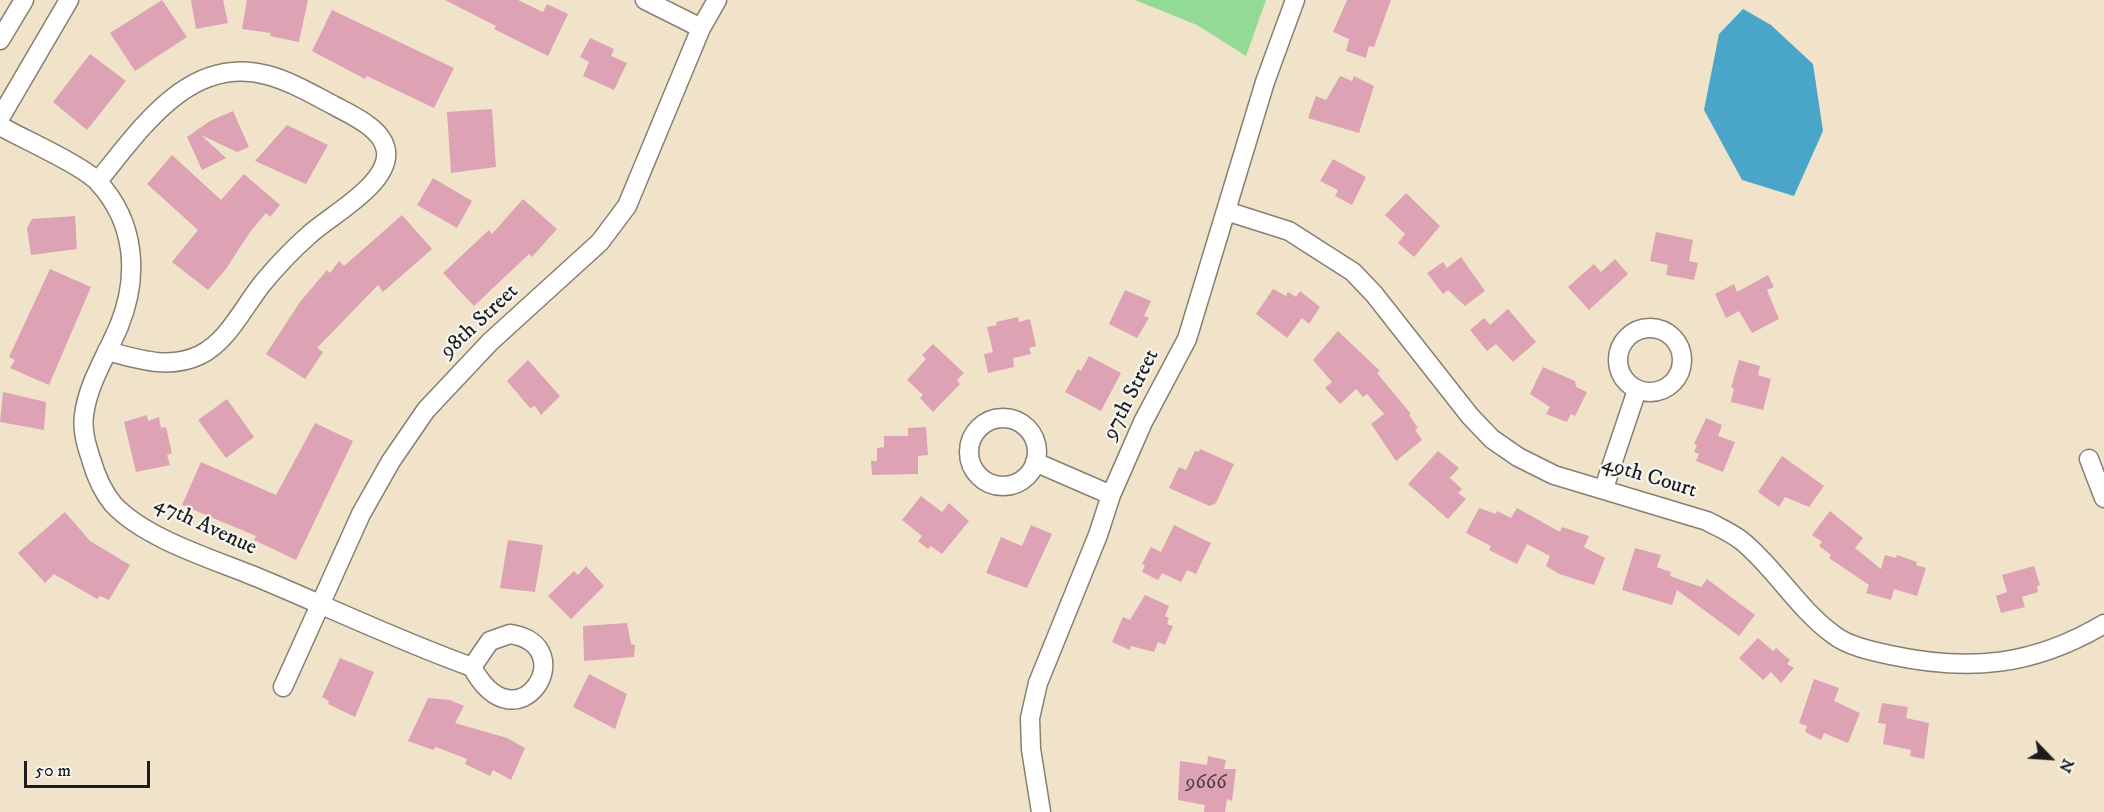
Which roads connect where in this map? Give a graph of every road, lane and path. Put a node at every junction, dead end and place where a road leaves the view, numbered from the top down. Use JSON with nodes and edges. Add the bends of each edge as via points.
{"nodes":[{"id":1,"x":24,"y":0,"type":"edge"},
{"id":2,"x":69,"y":0,"type":"edge"},
{"id":3,"x":645,"y":0,"type":"edge"},
{"id":4,"x":717,"y":0,"type":"edge"},
{"id":5,"x":1295,"y":0,"type":"edge"},
{"id":6,"x":701,"y":28,"type":"junction"},
{"id":7,"x":0,"y":40,"type":"edge"},
{"id":8,"x":0,"y":118,"type":"edge"},
{"id":9,"x":0,"y":126,"type":"edge"},
{"id":10,"x":98,"y":181,"type":"junction"},
{"id":11,"x":1226,"y":211,"type":"junction"},
{"id":12,"x":107,"y":351,"type":"junction"},
{"id":13,"x":1638,"y":390,"type":"dead end"},
{"id":14,"x":2090,"y":459,"type":"dead end"},
{"id":15,"x":1035,"y":462,"type":"dead end"},
{"id":16,"x":1604,"y":488,"type":"junction"},
{"id":17,"x":1111,"y":495,"type":"junction"},
{"id":18,"x":2104,"y":498,"type":"edge"},
{"id":19,"x":319,"y":603,"type":"junction"},
{"id":20,"x":2104,"y":624,"type":"edge"},
{"id":21,"x":472,"y":668,"type":"dead end"},
{"id":22,"x":283,"y":687,"type":"dead end"},
{"id":23,"x":1041,"y":812,"type":"edge"}],
"edges":[{"from":1,"to":7,"type":"street"},
{"from":2,"to":8,"type":"street"},
{"from":3,"to":6,"type":"street"},
{"from":4,"to":6,"type":"street","name":"98th Street"},
{"from":5,"to":11,"type":"street","name":"97th Street","via":[[1265,82]]},
{"from":6,"to":19,"type":"street","name":"98th Street","via":[[627,206],[600,242],[490,342],[426,410],[376,486]]},
{"from":9,"to":10,"type":"street","name":"47th Avenue"},
{"from":10,"to":12,"type":"street","name":"47th Avenue","via":[[127,229],[133,273],[128,300]]},
{"from":10,"to":12,"type":"street","via":[[165,102],[187,86],[231,73],[267,75],[320,98],[376,132],[386,153],[379,178],[285,257],[217,344],[185,362],[165,363]]},
{"from":11,"to":16,"type":"street","name":"49th Court","via":[[1289,231],[1353,272],[1492,439],[1554,475]]},
{"from":11,"to":17,"type":"street","name":"97th Street","via":[[1187,339],[1143,422]]},
{"from":12,"to":19,"type":"street","name":"47th Avenue","via":[[89,393],[84,437],[94,471],[112,503],[139,525],[168,540]]},
{"from":13,"to":16,"type":"street"},
{"from":14,"to":18,"type":"street"},
{"from":15,"to":17,"type":"street"},
{"from":16,"to":20,"type":"street","name":"49th Court","via":[[1707,521],[1741,540],[1836,637],[1882,653],[1985,665],[2028,658]]},
{"from":17,"to":23,"type":"street","name":"97th Street","via":[[1038,682],[1030,718]]},
{"from":19,"to":21,"type":"street","name":"47th Avenue","via":[[403,642]]},
{"from":19,"to":22,"type":"street","name":"98th Street"}]}
